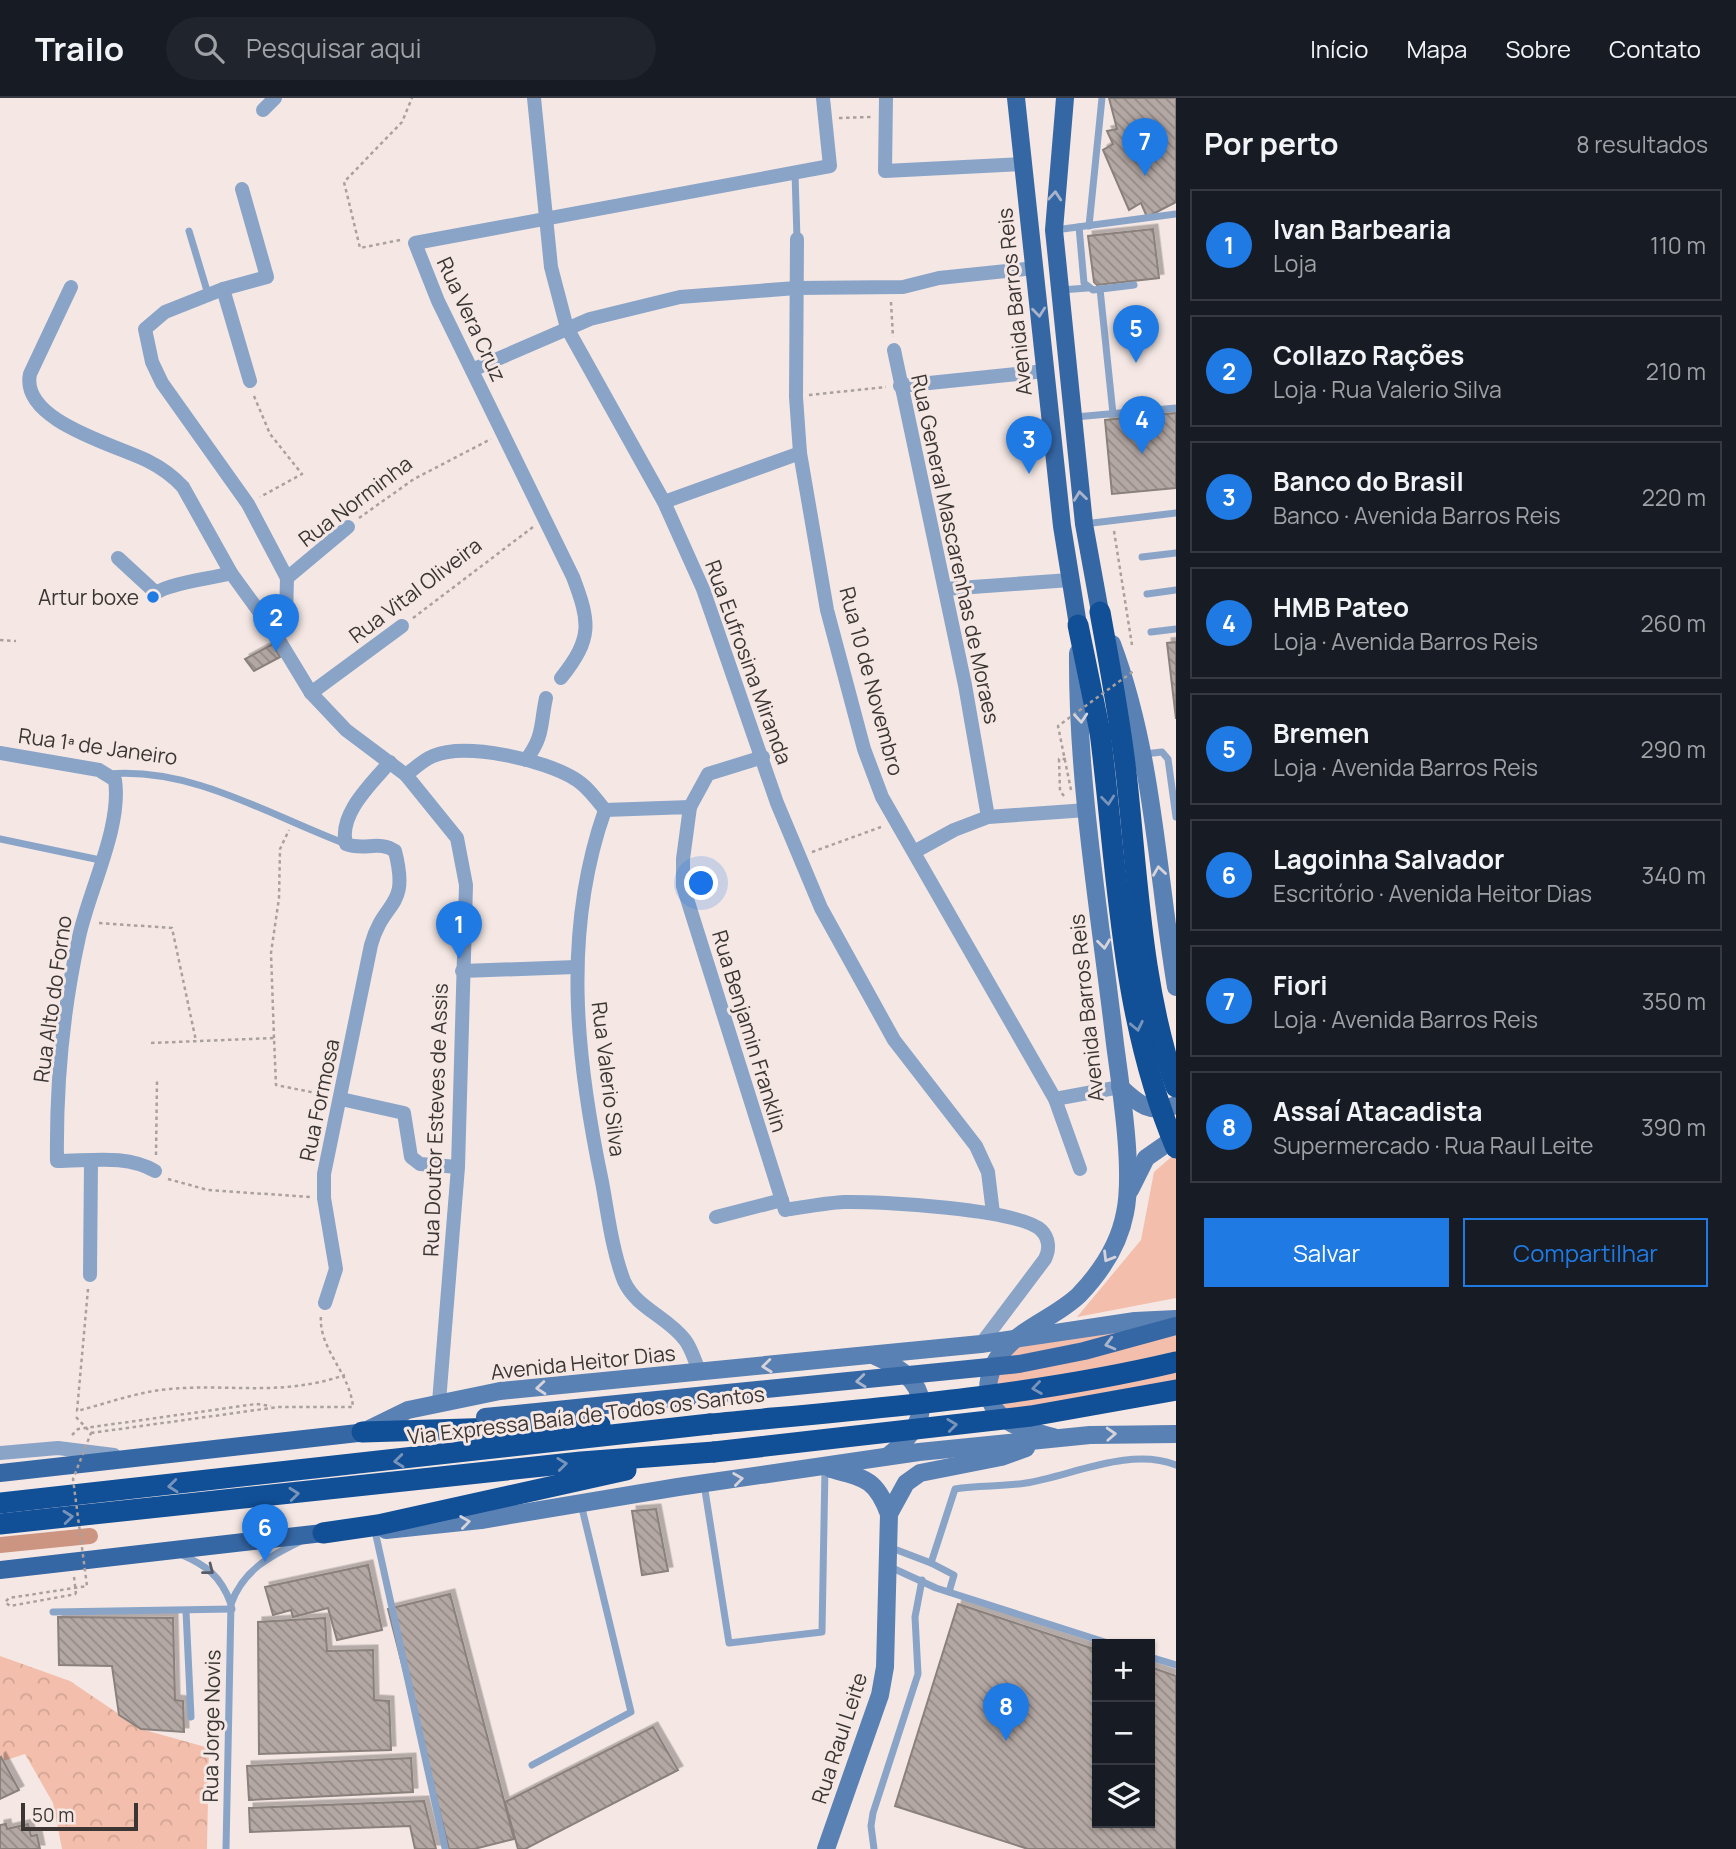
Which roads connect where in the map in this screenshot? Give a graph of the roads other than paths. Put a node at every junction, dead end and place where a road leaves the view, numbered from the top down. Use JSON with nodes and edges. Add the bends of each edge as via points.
{"nodes":[{"id":1,"x":275,"y":98,"type":"edge"},
{"id":2,"x":534,"y":98,"type":"edge"},
{"id":3,"x":823,"y":98,"type":"edge"},
{"id":4,"x":886,"y":98,"type":"edge"},
{"id":5,"x":1016,"y":98,"type":"edge"},
{"id":6,"x":1065,"y":98,"type":"edge"},
{"id":7,"x":1102,"y":98,"type":"edge"},
{"id":8,"x":263,"y":110,"type":"dead end"},
{"id":9,"x":1024,"y":164,"type":"junction"},
{"id":10,"x":795,"y":172,"type":"junction"},
{"id":11,"x":242,"y":189,"type":"dead end"},
{"id":12,"x":1176,"y":214,"type":"edge"},
{"id":13,"x":544,"y":217,"type":"junction"},
{"id":14,"x":1089,"y":226,"type":"junction"},
{"id":15,"x":1079,"y":227,"type":"junction"},
{"id":16,"x":1054,"y":230,"type":"junction"},
{"id":17,"x":189,"y":231,"type":"dead end"},
{"id":18,"x":797,"y":239,"type":"joint"},
{"id":19,"x":1035,"y":268,"type":"junction"},
{"id":20,"x":1134,"y":285,"type":"dead end"},
{"id":21,"x":71,"y":287,"type":"dead end"},
{"id":22,"x":1088,"y":288,"type":"junction"},
{"id":23,"x":223,"y":289,"type":"junction"},
{"id":24,"x":796,"y":289,"type":"junction"},
{"id":25,"x":1100,"y":289,"type":"junction"},
{"id":26,"x":1059,"y":290,"type":"junction"},
{"id":27,"x":208,"y":294,"type":"junction"},
{"id":28,"x":567,"y":328,"type":"junction"},
{"id":29,"x":894,"y":350,"type":"road end"},
{"id":30,"x":472,"y":370,"type":"junction"},
{"id":31,"x":1046,"y":371,"type":"junction"},
{"id":32,"x":250,"y":381,"type":"road end"},
{"id":33,"x":900,"y":386,"type":"junction"},
{"id":34,"x":1176,"y":408,"type":"edge"},
{"id":35,"x":1113,"y":414,"type":"junction"},
{"id":36,"x":1071,"y":418,"type":"junction"},
{"id":37,"x":800,"y":453,"type":"junction"},
{"id":38,"x":664,"y":502,"type":"junction"},
{"id":39,"x":1176,"y":513,"type":"edge"},
{"id":40,"x":1084,"y":524,"type":"junction"},
{"id":41,"x":348,"y":527,"type":"road end"},
{"id":42,"x":1176,"y":554,"type":"edge"},
{"id":43,"x":1142,"y":557,"type":"dead end"},
{"id":44,"x":118,"y":558,"type":"dead end"},
{"id":45,"x":230,"y":573,"type":"junction"},
{"id":46,"x":287,"y":578,"type":"junction"},
{"id":47,"x":1070,"y":580,"type":"junction"},
{"id":48,"x":945,"y":589,"type":"junction"},
{"id":49,"x":1176,"y":590,"type":"edge"},
{"id":50,"x":1147,"y":594,"type":"dead end"},
{"id":51,"x":1100,"y":612,"type":"junction"},
{"id":52,"x":1078,"y":625,"type":"junction"},
{"id":53,"x":402,"y":626,"type":"road end"},
{"id":54,"x":1176,"y":629,"type":"edge"},
{"id":55,"x":274,"y":632,"type":"junction"},
{"id":56,"x":1151,"y":632,"type":"dead end"},
{"id":57,"x":561,"y":678,"type":"dead end"},
{"id":58,"x":311,"y":693,"type":"junction"},
{"id":59,"x":546,"y":698,"type":"dead end"},
{"id":60,"x":1110,"y":731,"type":"junction"},
{"id":61,"x":0,"y":753,"type":"edge"},
{"id":62,"x":1144,"y":754,"type":"junction"},
{"id":63,"x":763,"y":757,"type":"junction"},
{"id":64,"x":526,"y":760,"type":"junction"},
{"id":65,"x":390,"y":762,"type":"junction"},
{"id":66,"x":109,"y":774,"type":"junction"},
{"id":67,"x":406,"y":775,"type":"junction"},
{"id":68,"x":690,"y":807,"type":"junction"},
{"id":69,"x":605,"y":810,"type":"junction"},
{"id":70,"x":1087,"y":810,"type":"junction"},
{"id":71,"x":988,"y":817,"type":"junction"},
{"id":72,"x":1176,"y":817,"type":"edge"},
{"id":73,"x":0,"y":839,"type":"edge"},
{"id":74,"x":346,"y":844,"type":"junction"},
{"id":75,"x":914,"y":852,"type":"junction"},
{"id":76,"x":100,"y":860,"type":"junction"},
{"id":77,"x":576,"y":967,"type":"junction"},
{"id":78,"x":462,"y":971,"type":"junction"},
{"id":79,"x":1176,"y":987,"type":"edge"},
{"id":80,"x":1120,"y":1087,"type":"junction"},
{"id":81,"x":1176,"y":1087,"type":"edge"},
{"id":82,"x":341,"y":1099,"type":"junction"},
{"id":83,"x":1055,"y":1099,"type":"junction"},
{"id":84,"x":1176,"y":1105,"type":"edge"},
{"id":85,"x":1176,"y":1137,"type":"edge"},
{"id":86,"x":1176,"y":1148,"type":"edge"},
{"id":87,"x":91,"y":1161,"type":"junction"},
{"id":88,"x":458,"y":1167,"type":"junction"},
{"id":89,"x":1080,"y":1169,"type":"dead end"},
{"id":90,"x":155,"y":1171,"type":"road end"},
{"id":91,"x":1129,"y":1193,"type":"junction"},
{"id":92,"x":782,"y":1200,"type":"junction"},
{"id":93,"x":993,"y":1213,"type":"junction"},
{"id":94,"x":716,"y":1217,"type":"dead end"},
{"id":95,"x":90,"y":1275,"type":"road end"},
{"id":96,"x":324,"y":1303,"type":"road end"},
{"id":97,"x":1176,"y":1319,"type":"edge"},
{"id":98,"x":1176,"y":1326,"type":"edge"},
{"id":99,"x":1015,"y":1339,"type":"junction"},
{"id":100,"x":981,"y":1343,"type":"junction"},
{"id":101,"x":873,"y":1355,"type":"junction"},
{"id":102,"x":1176,"y":1362,"type":"edge"},
{"id":103,"x":700,"y":1373,"type":"junction"},
{"id":104,"x":1176,"y":1390,"type":"edge"},
{"id":105,"x":439,"y":1402,"type":"junction"},
{"id":106,"x":362,"y":1432,"type":"junction"},
{"id":107,"x":488,"y":1433,"type":"junction"},
{"id":108,"x":1176,"y":1434,"type":"edge"},
{"id":109,"x":1056,"y":1438,"type":"junction"},
{"id":110,"x":0,"y":1452,"type":"edge"},
{"id":111,"x":714,"y":1452,"type":"junction"},
{"id":112,"x":129,"y":1457,"type":"junction"},
{"id":113,"x":888,"y":1457,"type":"junction"},
{"id":114,"x":1176,"y":1465,"type":"edge"},
{"id":115,"x":824,"y":1467,"type":"junction"},
{"id":116,"x":0,"y":1473,"type":"edge"},
{"id":117,"x":704,"y":1483,"type":"junction"},
{"id":118,"x":0,"y":1503,"type":"edge"},
{"id":119,"x":581,"y":1503,"type":"junction"},
{"id":120,"x":889,"y":1514,"type":"junction"},
{"id":121,"x":0,"y":1524,"type":"edge"},
{"id":122,"x":375,"y":1531,"type":"junction"},
{"id":123,"x":318,"y":1534,"type":"junction"},
{"id":124,"x":889,"y":1546,"type":"junction"},
{"id":125,"x":173,"y":1551,"type":"junction"},
{"id":126,"x":931,"y":1563,"type":"junction"},
{"id":127,"x":888,"y":1566,"type":"junction"},
{"id":128,"x":0,"y":1570,"type":"edge"},
{"id":129,"x":922,"y":1580,"type":"junction"},
{"id":130,"x":949,"y":1592,"type":"junction"},
{"id":131,"x":232,"y":1606,"type":"junction"},
{"id":132,"x":186,"y":1611,"type":"junction"},
{"id":133,"x":53,"y":1612,"type":"dead end"},
{"id":134,"x":1095,"y":1639,"type":"edge"},
{"id":135,"x":1155,"y":1659,"type":"edge"},
{"id":136,"x":1176,"y":1665,"type":"edge"},
{"id":137,"x":191,"y":1717,"type":"dead end"},
{"id":138,"x":532,"y":1765,"type":"dead end"},
{"id":139,"x":445,"y":1847,"type":"edge"},
{"id":140,"x":226,"y":1849,"type":"edge"},
{"id":141,"x":826,"y":1849,"type":"edge"},
{"id":142,"x":874,"y":1849,"type":"edge"}],
"edges":[{"from":1,"to":8,"type":"street"},
{"from":2,"to":13,"type":"street","name":"Rua Eufrosina Miranda"},
{"from":3,"to":10,"type":"street","name":"Rua Vera Cruz","via":[[830,166]]},
{"from":4,"to":9,"type":"street","via":[[885,171]]},
{"from":5,"to":9,"type":"main road","name":"Avenida Barros Reis"},
{"from":16,"to":6,"type":"main road","one_way":true},
{"from":7,"to":14,"type":"lane"},
{"from":9,"to":19,"type":"main road","name":"Avenida Barros Reis"},
{"from":10,"to":13,"type":"street","name":"Rua Vera Cruz"},
{"from":10,"to":18,"type":"lane"},
{"from":11,"to":23,"type":"street","via":[[267,277]]},
{"from":12,"to":14,"type":"lane"},
{"from":13,"to":28,"type":"street","name":"Rua Eufrosina Miranda"},
{"from":13,"to":30,"type":"street","name":"Rua Vera Cruz","via":[[415,243]]},
{"from":14,"to":15,"type":"lane"},
{"from":15,"to":16,"type":"lane"},
{"from":15,"to":22,"type":"lane"},
{"from":16,"to":26,"type":"main road"},
{"from":17,"to":27,"type":"lane"},
{"from":18,"to":24,"type":"street","name":"Rua 10 de Novembro"},
{"from":19,"to":24,"type":"street","via":[[891,288]]},
{"from":19,"to":31,"type":"main road","name":"Avenida Barros Reis","one_way":true},
{"from":20,"to":25,"type":"lane"},
{"from":21,"to":45,"type":"street","via":[[30,374],[31,396],[81,434],[147,460],[174,477]]},
{"from":22,"to":25,"type":"lane"},
{"from":22,"to":26,"type":"lane"},
{"from":23,"to":27,"type":"street"},
{"from":23,"to":32,"type":"street"},
{"from":24,"to":28,"type":"street","via":[[680,297]]},
{"from":24,"to":37,"type":"street","name":"Rua 10 de Novembro"},
{"from":25,"to":35,"type":"lane"},
{"from":26,"to":36,"type":"main road"},
{"from":27,"to":46,"type":"street","via":[[152,320],[145,329],[147,339],[162,383],[248,504]]},
{"from":28,"to":30,"type":"street"},
{"from":28,"to":38,"type":"street","name":"Rua Eufrosina Miranda"},
{"from":29,"to":33,"type":"street","name":"Rua General Mascarenhas de Moraes"},
{"from":30,"to":57,"type":"street","name":"Rua Vera Cruz","via":[[573,577],[588,626],[584,643]]},
{"from":31,"to":33,"type":"street"},
{"from":31,"to":47,"type":"main road","name":"Avenida Barros Reis"},
{"from":33,"to":48,"type":"street","name":"Rua General Mascarenhas de Moraes"},
{"from":34,"to":35,"type":"lane"},
{"from":35,"to":36,"type":"lane"},
{"from":40,"to":36,"type":"main road","one_way":true},
{"from":37,"to":38,"type":"street"},
{"from":37,"to":75,"type":"street","name":"Rua 10 de Novembro","via":[[827,610],[864,749],[882,797]]},
{"from":38,"to":63,"type":"street","name":"Rua Eufrosina Miranda","via":[[707,599]]},
{"from":39,"to":40,"type":"lane"},
{"from":40,"to":51,"type":"main road"},
{"from":41,"to":46,"type":"street","name":"Rua Norminha"},
{"from":42,"to":43,"type":"lane"},
{"from":44,"to":45,"type":"street","via":[[156,593]]},
{"from":45,"to":55,"type":"street"},
{"from":46,"to":55,"type":"street","via":[[288,607]]},
{"from":47,"to":48,"type":"street"},
{"from":47,"to":52,"type":"main road","name":"Avenida Barros Reis"},
{"from":48,"to":71,"type":"street","name":"Rua General Mascarenhas de Moraes"},
{"from":49,"to":50,"type":"lane"},
{"from":51,"to":60,"type":"highway"},
{"from":51,"to":62,"type":"main road","via":[[1129,691]]},
{"from":52,"to":60,"type":"highway","name":"Avenida Barros Reis"},
{"from":52,"to":70,"type":"main road","name":"Avenida Barros Reis","one_way":true},
{"from":53,"to":58,"type":"street","name":"Rua Vital Oliveira"},
{"from":54,"to":56,"type":"lane"},
{"from":55,"to":58,"type":"street"},
{"from":58,"to":65,"type":"street","via":[[346,730]]},
{"from":59,"to":64,"type":"street","via":[[545,725]]},
{"from":60,"to":81,"type":"highway","via":[[1148,970]]},
{"from":60,"to":86,"type":"highway","one_way":true,"bridge":true,"via":[[1119,912],[1135,1021]]},
{"from":61,"to":66,"type":"street","name":"Rua 1ª de Janeiro"},
{"from":62,"to":72,"type":"lane","via":[[1162,752],[1168,759]]},
{"from":79,"to":62,"type":"main road","one_way":true},
{"from":63,"to":68,"type":"street","name":"Rua Benjamin Franklin","via":[[708,774]]},
{"from":63,"to":93,"type":"street","name":"Rua Eufrosina Miranda","via":[[798,855],[852,969],[894,1040],[980,1152]]},
{"from":64,"to":67,"type":"street","via":[[443,753]]},
{"from":64,"to":69,"type":"street","via":[[574,778]]},
{"from":65,"to":67,"type":"street"},
{"from":65,"to":74,"type":"street","via":[[356,804],[345,826]]},
{"from":66,"to":74,"type":"lane","name":"Rua 1ª de Janeiro","via":[[156,773],[193,782]]},
{"from":66,"to":76,"type":"street","name":"Rua Alto do Forno","via":[[115,780],[116,799]]},
{"from":67,"to":78,"type":"street","name":"Rua Doutor Esteves de Assis","via":[[457,838],[466,885]]},
{"from":68,"to":69,"type":"street"},
{"from":68,"to":92,"type":"street","name":"Rua Benjamin Franklin","via":[[683,886]]},
{"from":69,"to":77,"type":"street","name":"Rua Valerio Silva","via":[[587,877]]},
{"from":70,"to":71,"type":"street"},
{"from":70,"to":80,"type":"main road","name":"Avenida Barros Reis","one_way":true},
{"from":71,"to":75,"type":"street"},
{"from":73,"to":76,"type":"lane"},
{"from":74,"to":82,"type":"street","name":"Rua Formosa","via":[[387,846],[395,851],[401,887],[374,935]]},
{"from":75,"to":83,"type":"street","name":"Rua 10 de Novembro"},
{"from":76,"to":87,"type":"street","name":"Rua Alto do Forno","via":[[83,921],[61,1065],[57,1161]]},
{"from":77,"to":78,"type":"street"},
{"from":77,"to":103,"type":"street","name":"Rua Valerio Silva","via":[[584,1085],[624,1280],[639,1301],[684,1338]]},
{"from":78,"to":88,"type":"street","name":"Rua Doutor Esteves de Assis"},
{"from":80,"to":83,"type":"street"},
{"from":80,"to":84,"type":"main road","via":[[1146,1108]]},
{"from":80,"to":91,"type":"main road","name":"Avenida Barros Reis"},
{"from":82,"to":88,"type":"street","via":[[404,1113],[411,1157],[421,1164]]},
{"from":82,"to":96,"type":"street","name":"Rua Formosa","via":[[324,1174],[335,1269]]},
{"from":83,"to":89,"type":"street","name":"Rua 10 de Novembro"},
{"from":85,"to":91,"type":"main road","via":[[1146,1158]]},
{"from":87,"to":90,"type":"street","name":"Rua Alto do Forno","via":[[129,1161]]},
{"from":87,"to":95,"type":"street"},
{"from":88,"to":105,"type":"street","name":"Rua Doutor Esteves de Assis"},
{"from":91,"to":99,"type":"main road","name":"Avenida Barros Reis","one_way":true,"via":[[1119,1237],[1092,1279],[1059,1312]]},
{"from":92,"to":93,"type":"street","via":[[785,1210],[846,1202]]},
{"from":92,"to":94,"type":"street"},
{"from":93,"to":100,"type":"street","via":[[1040,1229],[1049,1252]]},
{"from":97,"to":99,"type":"main road","name":"Avenida Heitor Dias"},
{"from":98,"to":107,"type":"main road","one_way":true,"bridge":true,"via":[[1019,1364]]},
{"from":99,"to":100,"type":"main road","name":"Avenida Heitor Dias"},
{"from":99,"to":109,"type":"main road","via":[[990,1369],[987,1382],[994,1410],[1022,1428]]},
{"from":100,"to":101,"type":"main road","name":"Avenida Heitor Dias"},
{"from":101,"to":103,"type":"main road","name":"Avenida Heitor Dias","one_way":true},
{"from":101,"to":113,"type":"main road","via":[[901,1370],[920,1397],[918,1427]]},
{"from":102,"to":107,"type":"highway","name":"Via Expressa Baía de Todos os Santos","one_way":true,"bridge":true,"via":[[998,1394],[710,1424]]},
{"from":103,"to":105,"type":"main road","name":"Avenida Heitor Dias","one_way":true,"via":[[500,1391]]},
{"from":111,"to":104,"type":"highway","one_way":true,"bridge":true,"via":[[1031,1416]]},
{"from":105,"to":106,"type":"main road","name":"Avenida Heitor Dias","via":[[408,1410]]},
{"from":106,"to":107,"type":"highway"},
{"from":106,"to":112,"type":"main road","name":"Avenida Heitor Dias"},
{"from":107,"to":118,"type":"highway","name":"Via Expressa Baía de Todos os Santos","one_way":true},
{"from":109,"to":108,"type":"main road","one_way":true},
{"from":109,"to":113,"type":"main road"},
{"from":109,"to":120,"type":"main road","name":"Rua Raul Leite","via":[[1001,1457],[920,1474],[906,1483]]},
{"from":110,"to":112,"type":"street","via":[[58,1448]]},
{"from":121,"to":111,"type":"highway","one_way":true},
{"from":111,"to":123,"type":"highway"},
{"from":112,"to":116,"type":"main road","name":"Avenida Heitor Dias"},
{"from":113,"to":115,"type":"main road"},
{"from":114,"to":126,"type":"lane","via":[[1146,1459],[1013,1485],[955,1489]]},
{"from":117,"to":115,"type":"main road","one_way":true},
{"from":115,"to":117,"type":"lane","via":[[822,1632],[729,1643]]},
{"from":115,"to":120,"type":"main road","name":"Rua Raul Leite","via":[[870,1481]]},
{"from":117,"to":119,"type":"main road"},
{"from":122,"to":119,"type":"main road","one_way":true},
{"from":119,"to":138,"type":"lane","via":[[631,1712]]},
{"from":120,"to":124,"type":"main road","name":"Rua Raul Leite"},
{"from":122,"to":123,"type":"main road"},
{"from":122,"to":139,"type":"lane"},
{"from":123,"to":125,"type":"main road"},
{"from":123,"to":131,"type":"lane","name":"Rua Jorge Novis","via":[[250,1572],[238,1586]]},
{"from":124,"to":126,"type":"lane"},
{"from":124,"to":127,"type":"main road","name":"Rua Raul Leite"},
{"from":125,"to":128,"type":"main road"},
{"from":125,"to":131,"type":"lane","one_way":true,"via":[[218,1577]]},
{"from":126,"to":130,"type":"lane","via":[[954,1575]]},
{"from":127,"to":129,"type":"lane"},
{"from":127,"to":141,"type":"main road","name":"Rua Raul Leite","via":[[880,1695]]},
{"from":129,"to":130,"type":"lane"},
{"from":129,"to":142,"type":"lane","via":[[915,1617],[918,1674],[873,1813]]},
{"from":130,"to":134,"type":"lane"},
{"from":131,"to":132,"type":"lane"},
{"from":131,"to":140,"type":"lane","name":"Rua Jorge Novis"},
{"from":132,"to":133,"type":"lane"},
{"from":132,"to":137,"type":"lane"},
{"from":135,"to":136,"type":"lane"}]}
